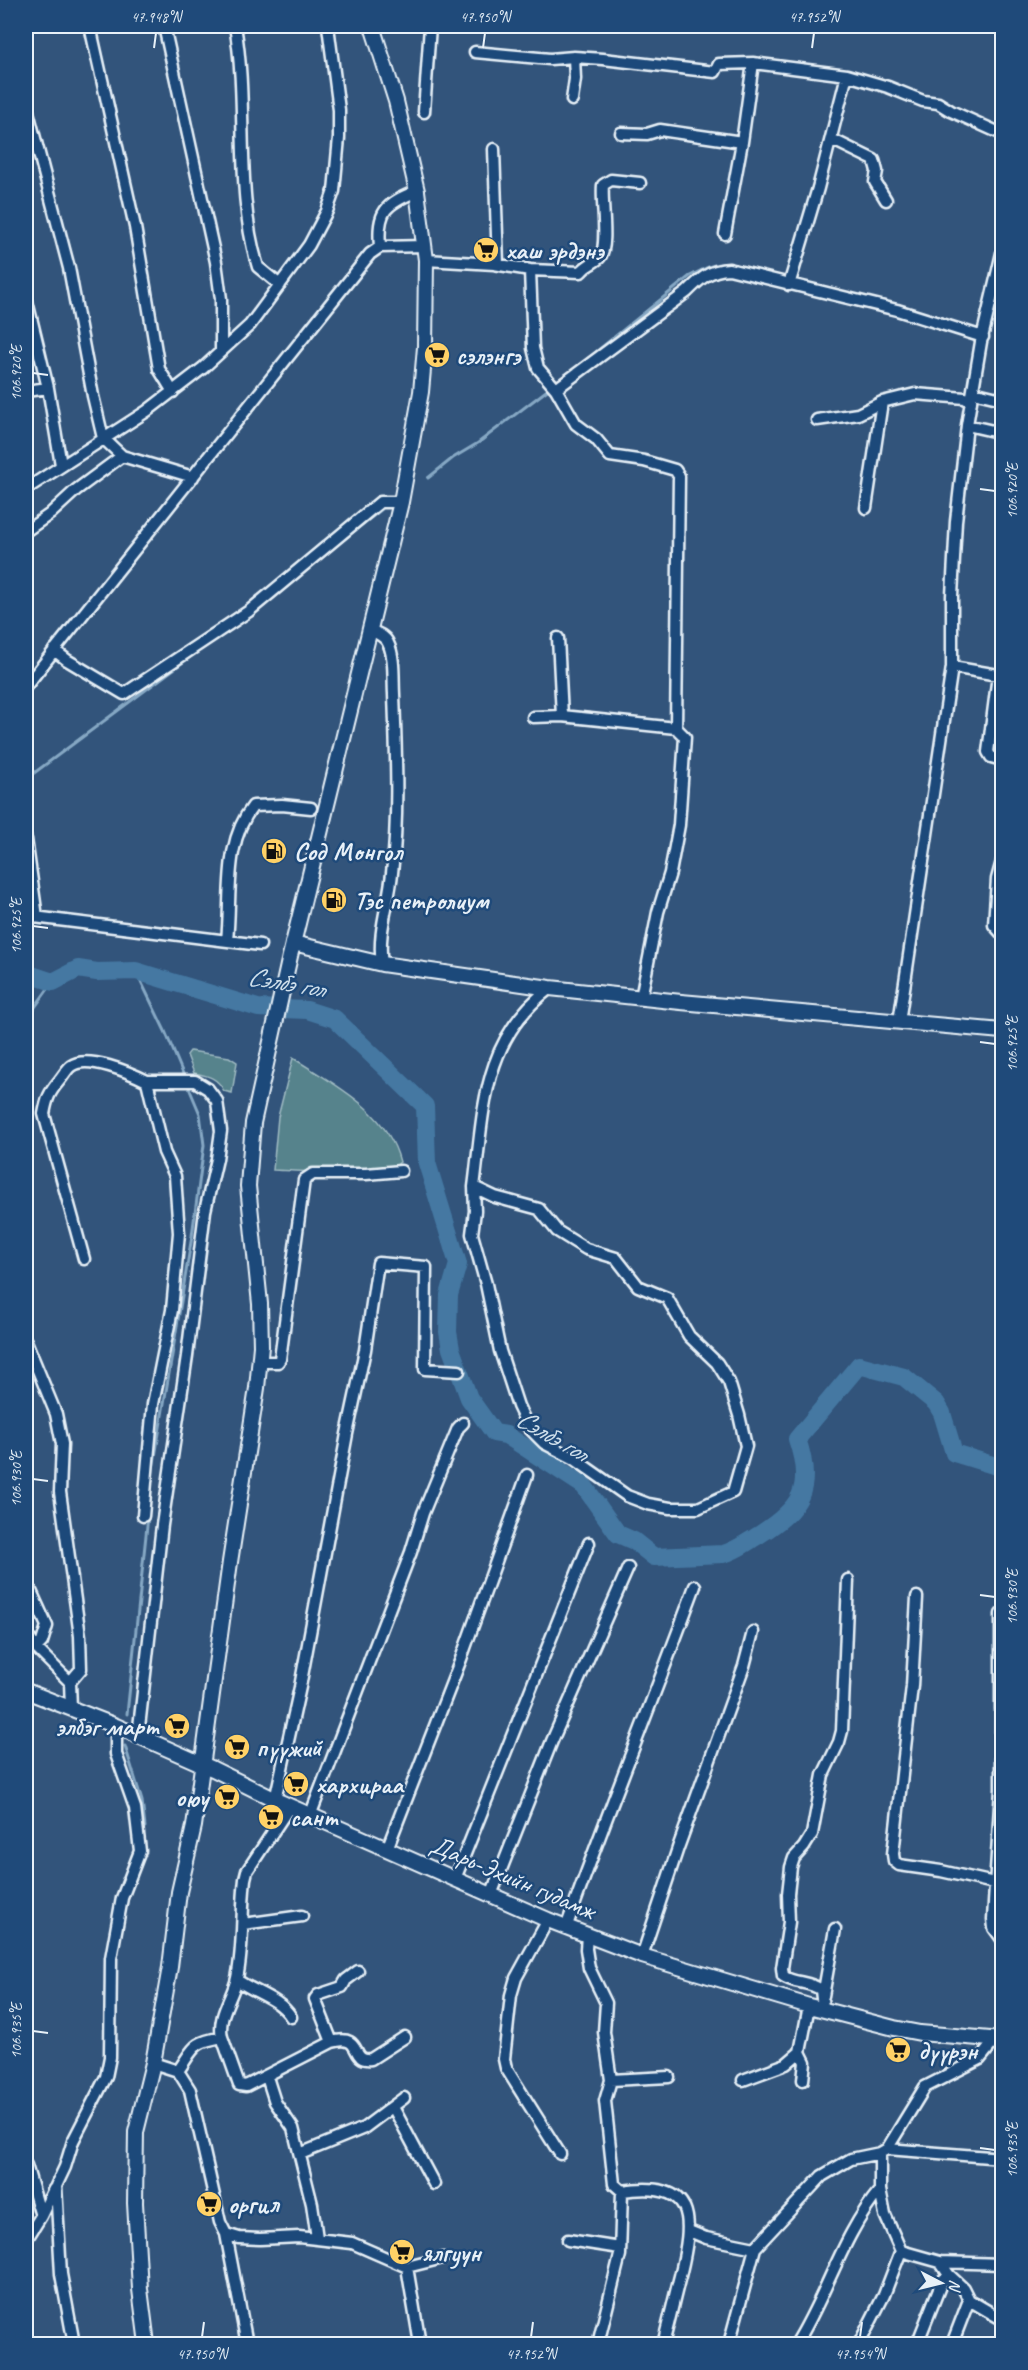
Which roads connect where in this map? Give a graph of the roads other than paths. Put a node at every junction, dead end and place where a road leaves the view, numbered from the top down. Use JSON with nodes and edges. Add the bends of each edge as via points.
{"nodes":[{"id":1,"x":90,"y":26,"type":"edge"},
{"id":2,"x":164,"y":26,"type":"edge"},
{"id":3,"x":235,"y":26,"type":"edge"},
{"id":4,"x":328,"y":26,"type":"edge"},
{"id":5,"x":372,"y":26,"type":"edge"},
{"id":6,"x":430,"y":26,"type":"edge"},
{"id":7,"x":475,"y":52,"type":"dead end"},
{"id":8,"x":574,"y":57,"type":"junction"},
{"id":9,"x":753,"y":63,"type":"junction"},
{"id":10,"x":847,"y":75,"type":"junction"},
{"id":11,"x":572,"y":100,"type":"dead end"},
{"id":12,"x":26,"y":104,"type":"edge"},
{"id":13,"x":424,"y":112,"type":"dead end"},
{"id":14,"x":621,"y":132,"type":"dead end"},
{"id":15,"x":1002,"y":134,"type":"edge"},
{"id":16,"x":831,"y":139,"type":"junction"},
{"id":17,"x":742,"y":142,"type":"junction"},
{"id":18,"x":494,"y":149,"type":"dead end"},
{"id":19,"x":640,"y":183,"type":"dead end"},
{"id":20,"x":417,"y":191,"type":"junction"},
{"id":21,"x":886,"y":200,"type":"dead end"},
{"id":22,"x":725,"y":234,"type":"dead end"},
{"id":23,"x":380,"y":247,"type":"junction"},
{"id":24,"x":425,"y":253,"type":"junction"},
{"id":25,"x":1002,"y":253,"type":"edge"},
{"id":26,"x":498,"y":264,"type":"junction"},
{"id":27,"x":530,"y":270,"type":"junction"},
{"id":28,"x":280,"y":285,"type":"junction"},
{"id":29,"x":789,"y":285,"type":"junction"},
{"id":30,"x":26,"y":297,"type":"edge"},
{"id":31,"x":982,"y":337,"type":"junction"},
{"id":32,"x":221,"y":350,"type":"junction"},
{"id":33,"x":48,"y":388,"type":"junction"},
{"id":34,"x":556,"y":389,"type":"junction"},
{"id":35,"x":26,"y":391,"type":"edge"},
{"id":36,"x":173,"y":392,"type":"junction"},
{"id":37,"x":972,"y":397,"type":"junction"},
{"id":38,"x":1002,"y":399,"type":"edge"},
{"id":39,"x":882,"y":402,"type":"junction"},
{"id":40,"x":818,"y":420,"type":"dead end"},
{"id":41,"x":968,"y":425,"type":"junction"},
{"id":42,"x":1002,"y":434,"type":"edge"},
{"id":43,"x":103,"y":438,"type":"junction"},
{"id":44,"x":122,"y":456,"type":"junction"},
{"id":45,"x":61,"y":465,"type":"junction"},
{"id":46,"x":193,"y":477,"type":"junction"},
{"id":47,"x":26,"y":489,"type":"edge"},
{"id":48,"x":401,"y":502,"type":"junction"},
{"id":49,"x":866,"y":508,"type":"dead end"},
{"id":50,"x":26,"y":531,"type":"edge"},
{"id":51,"x":370,"y":630,"type":"junction"},
{"id":52,"x":558,"y":638,"type":"dead end"},
{"id":53,"x":54,"y":650,"type":"junction"},
{"id":54,"x":952,"y":667,"type":"junction"},
{"id":55,"x":26,"y":686,"type":"edge"},
{"id":56,"x":561,"y":716,"type":"junction"},
{"id":57,"x":533,"y":717,"type":"dead end"},
{"id":58,"x":676,"y":728,"type":"junction"},
{"id":59,"x":1002,"y":760,"type":"edge"},
{"id":60,"x":311,"y":808,"type":"dead end"},
{"id":61,"x":26,"y":839,"type":"edge"},
{"id":62,"x":1002,"y":861,"type":"edge"},
{"id":63,"x":26,"y":916,"type":"edge"},
{"id":64,"x":38,"y":917,"type":"junction"},
{"id":65,"x":1002,"y":934,"type":"edge"},
{"id":66,"x":227,"y":940,"type":"junction"},
{"id":67,"x":260,"y":945,"type":"dead end"},
{"id":68,"x":291,"y":949,"type":"junction"},
{"id":69,"x":382,"y":964,"type":"junction"},
{"id":70,"x":550,"y":988,"type":"junction"},
{"id":71,"x":641,"y":998,"type":"junction"},
{"id":72,"x":899,"y":1022,"type":"junction"},
{"id":73,"x":1002,"y":1031,"type":"edge"},
{"id":74,"x":147,"y":1081,"type":"junction"},
{"id":75,"x":401,"y":1171,"type":"dead end"},
{"id":76,"x":474,"y":1187,"type":"junction"},
{"id":77,"x":84,"y":1259,"type":"dead end"},
{"id":78,"x":26,"y":1341,"type":"edge"},
{"id":79,"x":260,"y":1362,"type":"junction"},
{"id":80,"x":459,"y":1371,"type":"dead end"},
{"id":81,"x":463,"y":1423,"type":"dead end"},
{"id":82,"x":527,"y":1475,"type":"dead end"},
{"id":83,"x":143,"y":1516,"type":"dead end"},
{"id":84,"x":589,"y":1543,"type":"dead end"},
{"id":85,"x":628,"y":1568,"type":"dead end"},
{"id":86,"x":26,"y":1580,"type":"edge"},
{"id":87,"x":848,"y":1580,"type":"dead end"},
{"id":88,"x":695,"y":1586,"type":"dead end"},
{"id":89,"x":917,"y":1596,"type":"dead end"},
{"id":90,"x":1000,"y":1614,"type":"dead end"},
{"id":91,"x":753,"y":1632,"type":"dead end"},
{"id":92,"x":26,"y":1634,"type":"edge"},
{"id":93,"x":36,"y":1648,"type":"junction"},
{"id":94,"x":70,"y":1682,"type":"junction"},
{"id":95,"x":26,"y":1691,"type":"edge"},
{"id":96,"x":70,"y":1708,"type":"junction"},
{"id":97,"x":116,"y":1726,"type":"junction"},
{"id":98,"x":1002,"y":1726,"type":"edge"},
{"id":99,"x":138,"y":1736,"type":"junction"},
{"id":100,"x":202,"y":1764,"type":"junction"},
{"id":101,"x":275,"y":1800,"type":"junction"},
{"id":102,"x":290,"y":1806,"type":"junction"},
{"id":103,"x":310,"y":1815,"type":"junction"},
{"id":104,"x":387,"y":1849,"type":"junction"},
{"id":105,"x":456,"y":1879,"type":"junction"},
{"id":106,"x":994,"y":1882,"type":"junction"},
{"id":107,"x":491,"y":1895,"type":"junction"},
{"id":108,"x":302,"y":1916,"type":"dead end"},
{"id":109,"x":548,"y":1920,"type":"junction"},
{"id":110,"x":243,"y":1924,"type":"junction"},
{"id":111,"x":566,"y":1928,"type":"junction"},
{"id":112,"x":836,"y":1929,"type":"dead end"},
{"id":113,"x":588,"y":1935,"type":"junction"},
{"id":114,"x":1002,"y":1939,"type":"edge"},
{"id":115,"x":642,"y":1956,"type":"junction"},
{"id":116,"x":358,"y":1971,"type":"dead end"},
{"id":117,"x":237,"y":1980,"type":"junction"},
{"id":118,"x":818,"y":2004,"type":"junction"},
{"id":119,"x":291,"y":2017,"type":"dead end"},
{"id":120,"x":222,"y":2037,"type":"junction"},
{"id":121,"x":405,"y":2037,"type":"dead end"},
{"id":122,"x":999,"y":2040,"type":"edge"},
{"id":123,"x":332,"y":2042,"type":"junction"},
{"id":124,"x":801,"y":2052,"type":"junction"},
{"id":125,"x":153,"y":2063,"type":"junction"},
{"id":126,"x":178,"y":2071,"type":"junction"},
{"id":127,"x":267,"y":2077,"type":"junction"},
{"id":128,"x":669,"y":2077,"type":"dead end"},
{"id":129,"x":611,"y":2080,"type":"junction"},
{"id":130,"x":743,"y":2080,"type":"dead end"},
{"id":131,"x":803,"y":2080,"type":"dead end"},
{"id":132,"x":404,"y":2098,"type":"dead end"},
{"id":133,"x":393,"y":2107,"type":"junction"},
{"id":134,"x":883,"y":2151,"type":"junction"},
{"id":135,"x":300,"y":2154,"type":"junction"},
{"id":136,"x":560,"y":2154,"type":"dead end"},
{"id":137,"x":1002,"y":2157,"type":"edge"},
{"id":138,"x":26,"y":2165,"type":"edge"},
{"id":139,"x":434,"y":2184,"type":"dead end"},
{"id":140,"x":56,"y":2186,"type":"junction"},
{"id":141,"x":880,"y":2190,"type":"junction"},
{"id":142,"x":622,"y":2191,"type":"junction"},
{"id":143,"x":41,"y":2216,"type":"junction"},
{"id":144,"x":689,"y":2231,"type":"junction"},
{"id":145,"x":226,"y":2234,"type":"junction"},
{"id":146,"x":317,"y":2238,"type":"junction"},
{"id":147,"x":26,"y":2240,"type":"edge"},
{"id":148,"x":568,"y":2240,"type":"dead end"},
{"id":149,"x":620,"y":2248,"type":"junction"},
{"id":150,"x":755,"y":2248,"type":"junction"},
{"id":151,"x":901,"y":2251,"type":"junction"},
{"id":152,"x":443,"y":2258,"type":"dead end"},
{"id":153,"x":940,"y":2262,"type":"junction"},
{"id":154,"x":1002,"y":2264,"type":"edge"},
{"id":155,"x":407,"y":2267,"type":"junction"},
{"id":156,"x":950,"y":2276,"type":"junction"},
{"id":157,"x":969,"y":2300,"type":"junction"},
{"id":158,"x":998,"y":2317,"type":"dead end"},
{"id":159,"x":74,"y":2344,"type":"edge"},
{"id":160,"x":147,"y":2344,"type":"edge"},
{"id":161,"x":247,"y":2344,"type":"edge"},
{"id":162,"x":420,"y":2344,"type":"edge"},
{"id":163,"x":598,"y":2344,"type":"edge"},
{"id":164,"x":663,"y":2344,"type":"edge"},
{"id":165,"x":729,"y":2344,"type":"edge"},
{"id":166,"x":796,"y":2344,"type":"edge"},
{"id":167,"x":859,"y":2344,"type":"edge"},
{"id":168,"x":917,"y":2344,"type":"edge"},
{"id":169,"x":952,"y":2344,"type":"edge"}],
"edges":[{"from":1,"to":36,"type":"street","via":[[135,226],[159,369]]},
{"from":2,"to":32,"type":"street","via":[[216,262]]},
{"from":3,"to":28,"type":"street","via":[[241,74],[245,201],[258,267]]},
{"from":4,"to":28,"type":"street","via":[[339,110],[334,191],[309,245]]},
{"from":5,"to":20,"type":"main road","via":[[396,102]]},
{"from":6,"to":13,"type":"street"},
{"from":7,"to":8,"type":"street","via":[[550,59]]},
{"from":8,"to":9,"type":"street","via":[[715,72],[719,64]]},
{"from":8,"to":11,"type":"street"},
{"from":9,"to":10,"type":"street"},
{"from":9,"to":17,"type":"street"},
{"from":10,"to":15,"type":"street","via":[[938,103]]},
{"from":10,"to":16,"type":"street"},
{"from":12,"to":43,"type":"street","via":[[69,268]]},
{"from":14,"to":17,"type":"street","via":[[647,134],[660,130]]},
{"from":16,"to":21,"type":"street","via":[[874,160],[875,182]]},
{"from":16,"to":29,"type":"street"},
{"from":17,"to":22,"type":"street"},
{"from":18,"to":26,"type":"street"},
{"from":19,"to":27,"type":"street","via":[[611,180],[603,185],[603,250],[599,259],[581,272]]},
{"from":20,"to":23,"type":"street","via":[[393,201],[383,212],[378,226]]},
{"from":20,"to":24,"type":"main road"},
{"from":23,"to":24,"type":"street"},
{"from":23,"to":46,"type":"street"},
{"from":24,"to":26,"type":"street"},
{"from":24,"to":48,"type":"main road","via":[[421,392]]},
{"from":25,"to":31,"type":"street"},
{"from":26,"to":27,"type":"street"},
{"from":27,"to":34,"type":"street","via":[[530,308],[538,368]]},
{"from":28,"to":32,"type":"street","via":[[250,325]]},
{"from":29,"to":31,"type":"street","via":[[897,310]]},
{"from":29,"to":34,"type":"street","via":[[729,269],[716,270]]},
{"from":30,"to":33,"type":"street"},
{"from":31,"to":37,"type":"street"},
{"from":32,"to":36,"type":"street"},
{"from":33,"to":35,"type":"street"},
{"from":33,"to":45,"type":"street"},
{"from":34,"to":58,"type":"street","via":[[576,424],[610,456],[664,466],[679,476]]},
{"from":36,"to":43,"type":"street"},
{"from":37,"to":38,"type":"street"},
{"from":37,"to":39,"type":"street","via":[[915,394]]},
{"from":37,"to":41,"type":"street"},
{"from":39,"to":40,"type":"street","via":[[858,414]]},
{"from":39,"to":49,"type":"street"},
{"from":41,"to":42,"type":"street"},
{"from":41,"to":54,"type":"street","via":[[956,523]]},
{"from":43,"to":44,"type":"street"},
{"from":43,"to":45,"type":"street"},
{"from":44,"to":46,"type":"street"},
{"from":44,"to":50,"type":"street"},
{"from":45,"to":47,"type":"street"},
{"from":46,"to":53,"type":"street"},
{"from":48,"to":51,"type":"main road"},
{"from":48,"to":53,"type":"street","via":[[380,502],[249,611],[124,694]]},
{"from":51,"to":68,"type":"main road"},
{"from":51,"to":69,"type":"street","via":[[386,640],[391,652],[395,726],[396,813],[392,874],[380,938]]},
{"from":52,"to":56,"type":"street"},
{"from":53,"to":55,"type":"street"},
{"from":54,"to":59,"type":"street","via":[[998,675],[988,750],[991,757]]},
{"from":54,"to":72,"type":"street"},
{"from":56,"to":57,"type":"street"},
{"from":56,"to":58,"type":"street"},
{"from":58,"to":71,"type":"street","via":[[685,737],[679,825]]},
{"from":60,"to":66,"type":"street","via":[[253,806],[246,816],[233,851]]},
{"from":61,"to":64,"type":"street"},
{"from":62,"to":65,"type":"street","via":[[993,925]]},
{"from":63,"to":64,"type":"street"},
{"from":64,"to":66,"type":"street"},
{"from":66,"to":67,"type":"street"},
{"from":68,"to":69,"type":"main road"},
{"from":68,"to":79,"type":"main road","via":[[253,1123],[248,1186],[260,1304]]},
{"from":69,"to":70,"type":"main road"},
{"from":70,"to":71,"type":"main road"},
{"from":70,"to":76,"type":"street","via":[[521,1014],[495,1059],[484,1098]]},
{"from":71,"to":72,"type":"main road"},
{"from":72,"to":73,"type":"main road"},
{"from":74,"to":77,"type":"street","via":[[102,1064],[80,1062],[71,1066],[47,1096],[44,1114]]},
{"from":74,"to":83,"type":"street","via":[[164,1152],[175,1176],[179,1233],[172,1310],[153,1404]]},
{"from":74,"to":99,"type":"street","via":[[195,1081],[208,1089],[215,1096],[220,1139],[205,1211]]},
{"from":75,"to":79,"type":"street","via":[[313,1174],[304,1180],[280,1359]]},
{"from":76,"to":76,"type":"street","via":[[539,1209],[557,1231],[586,1249],[615,1258],[638,1286],[667,1298],[689,1336],[717,1363],[729,1382],[746,1446],[733,1492],[698,1508],[648,1504],[627,1496],[544,1443],[528,1427],[500,1351],[472,1234]]},
{"from":78,"to":94,"type":"street","via":[[56,1414],[62,1444],[60,1492],[80,1636],[81,1669]]},
{"from":79,"to":100,"type":"main road"},
{"from":80,"to":101,"type":"street","via":[[425,1370],[426,1267],[378,1263],[365,1350]]},
{"from":81,"to":103,"type":"street","via":[[423,1513]]},
{"from":82,"to":104,"type":"street","via":[[462,1659]]},
{"from":84,"to":105,"type":"street"},
{"from":85,"to":107,"type":"street"},
{"from":86,"to":93,"type":"street","via":[[47,1626]]},
{"from":87,"to":118,"type":"street","via":[[842,1731],[823,1774],[812,1834],[791,1867],[782,1968],[788,1980],[821,1990]]},
{"from":88,"to":111,"type":"street"},
{"from":89,"to":106,"type":"street","via":[[894,1861]]},
{"from":90,"to":98,"type":"street"},
{"from":91,"to":115,"type":"street"},
{"from":92,"to":93,"type":"street"},
{"from":93,"to":94,"type":"street"},
{"from":94,"to":96,"type":"street"},
{"from":95,"to":96,"type":"main road","name":"Дарь-Эхийн гудамж"},
{"from":96,"to":97,"type":"main road","name":"Дарь-Эхийн гудамж"},
{"from":97,"to":99,"type":"main road","name":"Дарь-Эхийн гудамж"},
{"from":97,"to":140,"type":"street","via":[[116,1754],[135,1808],[140,1851],[122,1898],[111,1958],[110,2057],[106,2077],[73,2141]]},
{"from":98,"to":106,"type":"street"},
{"from":99,"to":100,"type":"main road","name":"Дарь-Эхийн гудамж"},
{"from":100,"to":101,"type":"main road","name":"Дарь-Эхийн гудамж"},
{"from":100,"to":125,"type":"main road"},
{"from":101,"to":102,"type":"main road","name":"Дарь-Эхийн гудамж"},
{"from":102,"to":103,"type":"main road","name":"Дарь-Эхийн гудамж"},
{"from":102,"to":110,"type":"street","via":[[247,1871]]},
{"from":103,"to":104,"type":"main road","name":"Дарь-Эхийн гудамж"},
{"from":104,"to":105,"type":"main road","name":"Дарь-Эхийн гудамж"},
{"from":105,"to":107,"type":"main road","name":"Дарь-Эхийн гудамж"},
{"from":106,"to":114,"type":"street","via":[[994,1928]]},
{"from":107,"to":109,"type":"main road","name":"Дарь-Эхийн гудамж"},
{"from":108,"to":110,"type":"street"},
{"from":109,"to":111,"type":"main road","name":"Дарь-Эхийн гудамж"},
{"from":109,"to":136,"type":"street","via":[[516,1978],[504,2059]]},
{"from":110,"to":117,"type":"street"},
{"from":111,"to":113,"type":"main road","name":"Дарь-Эхийн гудамж"},
{"from":112,"to":118,"type":"street"},
{"from":113,"to":115,"type":"main road","name":"Дарь-Эхийн гудамж"},
{"from":113,"to":129,"type":"street","via":[[589,1968],[606,2003],[604,2032]]},
{"from":115,"to":118,"type":"main road","name":"Дарь-Эхийн гудамж"},
{"from":116,"to":123,"type":"street","via":[[342,1987],[315,1999]]},
{"from":117,"to":119,"type":"street","via":[[280,2003]]},
{"from":117,"to":120,"type":"street","via":[[220,2029]]},
{"from":118,"to":122,"type":"main road","name":"Дарь-Эхийн гудамж","via":[[920,2034]]},
{"from":118,"to":124,"type":"street"},
{"from":120,"to":126,"type":"street","via":[[200,2041]]},
{"from":120,"to":127,"type":"street","via":[[238,2085],[246,2086]]},
{"from":121,"to":123,"type":"street","via":[[365,2060],[349,2040]]},
{"from":122,"to":134,"type":"street","via":[[981,2059],[925,2087]]},
{"from":123,"to":127,"type":"street"},
{"from":124,"to":130,"type":"street","via":[[786,2064]]},
{"from":124,"to":131,"type":"street","via":[[805,2062]]},
{"from":125,"to":126,"type":"street"},
{"from":125,"to":160,"type":"main road","via":[[136,2132],[134,2166]]},
{"from":126,"to":145,"type":"street","via":[[190,2090]]},
{"from":127,"to":135,"type":"street","via":[[275,2102],[293,2128]]},
{"from":128,"to":129,"type":"street"},
{"from":129,"to":142,"type":"street","via":[[605,2101],[614,2184]]},
{"from":132,"to":133,"type":"street"},
{"from":133,"to":135,"type":"street","via":[[364,2128]]},
{"from":133,"to":139,"type":"street"},
{"from":134,"to":137,"type":"street"},
{"from":134,"to":141,"type":"street"},
{"from":134,"to":150,"type":"street","via":[[851,2159],[822,2176]]},
{"from":135,"to":146,"type":"street"},
{"from":138,"to":143,"type":"street"},
{"from":140,"to":143,"type":"street"},
{"from":140,"to":159,"type":"street","via":[[61,2274]]},
{"from":141,"to":151,"type":"street","via":[[885,2215]]},
{"from":141,"to":166,"type":"street","via":[[863,2210]]},
{"from":142,"to":144,"type":"street","via":[[665,2190],[685,2207]]},
{"from":142,"to":149,"type":"street"},
{"from":143,"to":147,"type":"street"},
{"from":144,"to":150,"type":"street"},
{"from":144,"to":164,"type":"street"},
{"from":145,"to":146,"type":"street","via":[[260,2239]]},
{"from":145,"to":161,"type":"street"},
{"from":146,"to":155,"type":"street","via":[[352,2243]]},
{"from":148,"to":149,"type":"street"},
{"from":149,"to":163,"type":"street"},
{"from":150,"to":165,"type":"street"},
{"from":151,"to":153,"type":"street"},
{"from":151,"to":167,"type":"street"},
{"from":152,"to":155,"type":"street"},
{"from":153,"to":154,"type":"street"},
{"from":153,"to":156,"type":"street"},
{"from":155,"to":162,"type":"street"},
{"from":156,"to":157,"type":"street"},
{"from":156,"to":168,"type":"street","via":[[942,2281]]},
{"from":157,"to":158,"type":"street"},
{"from":157,"to":169,"type":"street"}]}
